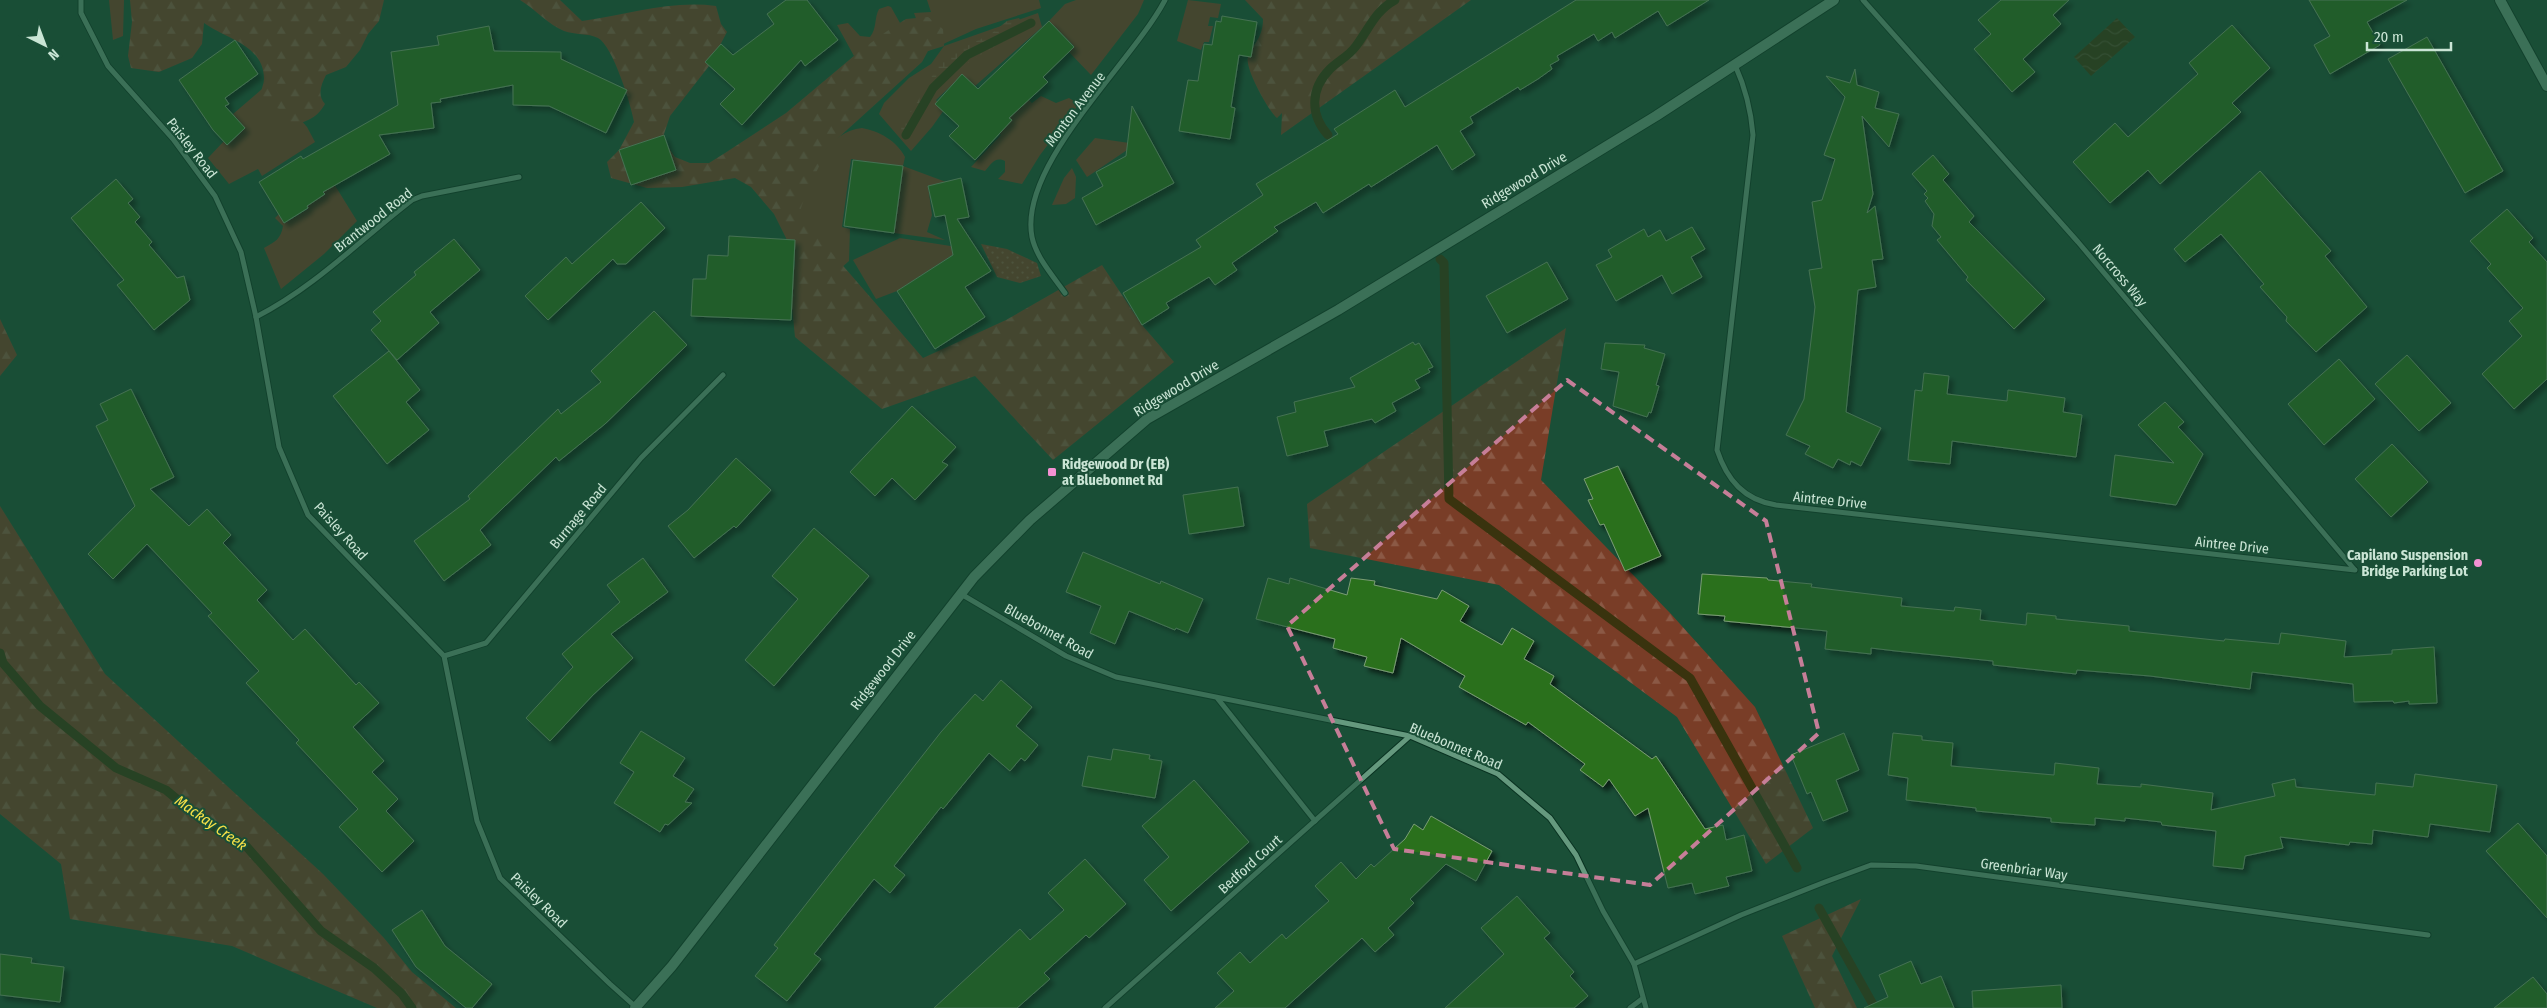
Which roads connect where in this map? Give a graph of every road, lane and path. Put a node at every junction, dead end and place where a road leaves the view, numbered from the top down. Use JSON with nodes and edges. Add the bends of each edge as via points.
{"nodes":[{"id":1,"x":82,"y":0,"type":"edge"},
{"id":2,"x":1165,"y":0,"type":"edge"},
{"id":3,"x":1834,"y":0,"type":"edge"},
{"id":4,"x":1863,"y":0,"type":"edge"},
{"id":5,"x":2500,"y":0,"type":"edge"},
{"id":6,"x":1735,"y":65,"type":"junction"},
{"id":7,"x":2547,"y":86,"type":"edge"},
{"id":8,"x":519,"y":177,"type":"dead end"},
{"id":9,"x":1064,"y":293,"type":"dead end"},
{"id":10,"x":256,"y":317,"type":"junction"},
{"id":11,"x":723,"y":376,"type":"dead end"},
{"id":12,"x":2355,"y":570,"type":"joint"},
{"id":13,"x":961,"y":594,"type":"junction"},
{"id":14,"x":444,"y":656,"type":"junction"},
{"id":15,"x":1218,"y":699,"type":"junction"},
{"id":16,"x":1410,"y":736,"type":"junction"},
{"id":17,"x":1315,"y":821,"type":"junction"},
{"id":18,"x":2428,"y":935,"type":"dead end"},
{"id":19,"x":1634,"y":964,"type":"junction"},
{"id":20,"x":1642,"y":999,"type":"junction"},
{"id":21,"x":636,"y":1008,"type":"edge"},
{"id":22,"x":1105,"y":1008,"type":"edge"},
{"id":23,"x":1630,"y":1008,"type":"edge"},
{"id":24,"x":1646,"y":1008,"type":"edge"}],
"edges":[{"from":1,"to":10,"type":"street","name":"Paisley Road","via":[[82,13],[108,66],[173,139],[215,196],[241,252]]},
{"from":2,"to":9,"type":"street","name":"Monton Avenue","via":[[1133,51],[1059,146],[1035,200],[1031,214],[1034,242]]},
{"from":3,"to":6,"type":"main road","name":"Ridgewood Drive"},
{"from":4,"to":12,"type":"street","name":"Norcross Way","via":[[2078,242]]},
{"from":5,"to":7,"type":"main road"},
{"from":6,"to":12,"type":"street","name":"Aintree Drive","via":[[1752,116],[1753,135],[1717,450],[1733,483],[1750,497],[1776,505]]},
{"from":6,"to":13,"type":"main road","name":"Ridgewood Drive","via":[[1338,310],[1147,419],[1030,520]]},
{"from":8,"to":10,"type":"street","name":"Brantwood Road","via":[[412,200],[308,286]]},
{"from":10,"to":14,"type":"street","name":"Paisley Road","via":[[279,447],[308,515]]},
{"from":11,"to":14,"type":"street","name":"Burnage Road","via":[[642,458],[486,643]]},
{"from":13,"to":15,"type":"street","name":"Bluebonnet Road","via":[[1066,656],[1116,677]]},
{"from":13,"to":21,"type":"main road","name":"Ridgewood Drive"},
{"from":14,"to":21,"type":"street","name":"Paisley Road","via":[[477,821],[500,878]]},
{"from":15,"to":16,"type":"street","name":"Bluebonnet Road"},
{"from":15,"to":17,"type":"street"},
{"from":16,"to":17,"type":"street","name":"Bedford Court"},
{"from":16,"to":19,"type":"street","name":"Bluebonnet Road","via":[[1498,774],[1550,818],[1576,855]]},
{"from":17,"to":22,"type":"street","name":"Bedford Court"},
{"from":18,"to":19,"type":"street","name":"Greenbriar Way","via":[[1916,866],[1871,865],[1741,915]]},
{"from":19,"to":20,"type":"street","name":"Bluebonnet Road"},
{"from":20,"to":23,"type":"street"},
{"from":20,"to":24,"type":"street","name":"Bluebonnet Road"}]}
